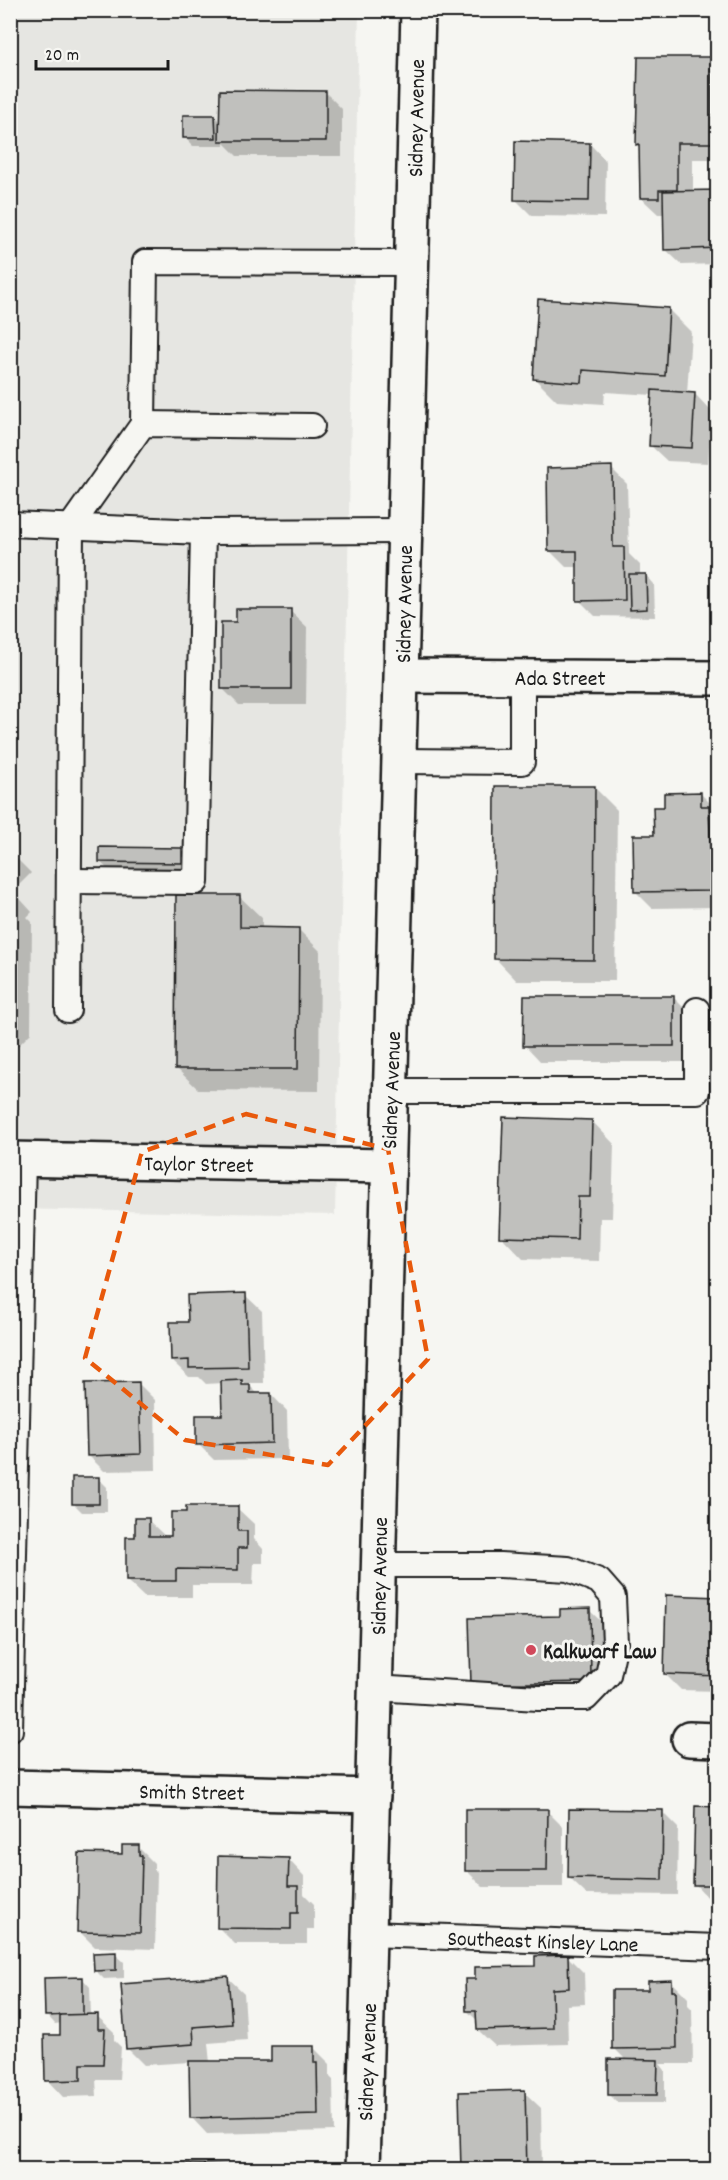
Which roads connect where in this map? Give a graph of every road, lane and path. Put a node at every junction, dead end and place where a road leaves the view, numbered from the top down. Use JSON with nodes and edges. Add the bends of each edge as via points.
{"nodes":[{"id":1,"x":418,"y":10,"type":"edge"},
{"id":2,"x":412,"y":264,"type":"junction"},
{"id":3,"x":142,"y":424,"type":"junction"},
{"id":4,"x":312,"y":426,"type":"dead end"},
{"id":5,"x":10,"y":524,"type":"edge"},
{"id":6,"x":71,"y":526,"type":"junction"},
{"id":7,"x":404,"y":531,"type":"junction"},
{"id":8,"x":203,"y":532,"type":"junction"},
{"id":9,"x":402,"y":676,"type":"junction"},
{"id":10,"x":522,"y":677,"type":"junction"},
{"id":11,"x":717,"y":678,"type":"edge"},
{"id":12,"x":399,"y":761,"type":"junction"},
{"id":13,"x":69,"y":881,"type":"junction"},
{"id":14,"x":68,"y":1010,"type":"dead end"},
{"id":15,"x":697,"y":1010,"type":"dead end"},
{"id":16,"x":390,"y":1091,"type":"junction"},
{"id":17,"x":17,"y":1159,"type":"edge"},
{"id":18,"x":388,"y":1166,"type":"junction"},
{"id":19,"x":378,"y":1564,"type":"junction"},
{"id":20,"x":375,"y":1688,"type":"junction"},
{"id":21,"x":10,"y":1730,"type":"edge"},
{"id":22,"x":10,"y":1787,"type":"edge"},
{"id":23,"x":373,"y":1796,"type":"junction"},
{"id":24,"x":369,"y":1934,"type":"junction"},
{"id":25,"x":717,"y":1947,"type":"edge"},
{"id":26,"x":363,"y":2169,"type":"edge"}],
"edges":[{"from":1,"to":2,"type":"main road","name":"Sidney Avenue"},
{"from":2,"to":3,"type":"lane","via":[[146,262]]},
{"from":2,"to":7,"type":"main road","name":"Sidney Avenue"},
{"from":3,"to":4,"type":"lane"},
{"from":3,"to":6,"type":"lane"},
{"from":5,"to":6,"type":"lane"},
{"from":6,"to":8,"type":"lane"},
{"from":6,"to":13,"type":"lane"},
{"from":7,"to":8,"type":"lane"},
{"from":7,"to":9,"type":"main road","name":"Sidney Avenue"},
{"from":8,"to":13,"type":"lane","via":[[196,882]]},
{"from":9,"to":10,"type":"main road","name":"Ada Street"},
{"from":9,"to":12,"type":"main road","name":"Sidney Avenue"},
{"from":10,"to":11,"type":"main road","name":"Ada Street"},
{"from":10,"to":12,"type":"lane","via":[[522,762]]},
{"from":12,"to":16,"type":"main road","name":"Sidney Avenue"},
{"from":13,"to":14,"type":"lane"},
{"from":15,"to":16,"type":"lane","via":[[697,1091]]},
{"from":16,"to":18,"type":"main road","name":"Sidney Avenue"},
{"from":17,"to":18,"type":"main road","name":"Taylor Street"},
{"from":17,"to":21,"type":"lane"},
{"from":18,"to":19,"type":"main road","name":"Sidney Avenue"},
{"from":19,"to":20,"type":"main road","name":"Sidney Avenue"},
{"from":19,"to":20,"type":"lane","via":[[500,1564],[568,1569],[599,1581],[613,1597],[615,1644],[608,1675],[586,1698]]},
{"from":20,"to":23,"type":"main road","name":"Sidney Avenue"},
{"from":22,"to":23,"type":"main road","name":"Smith Street"},
{"from":23,"to":24,"type":"main road","name":"Sidney Avenue"},
{"from":24,"to":25,"type":"lane","name":"Southeast Kinsley Lane"},
{"from":24,"to":26,"type":"main road","name":"Sidney Avenue"}]}
